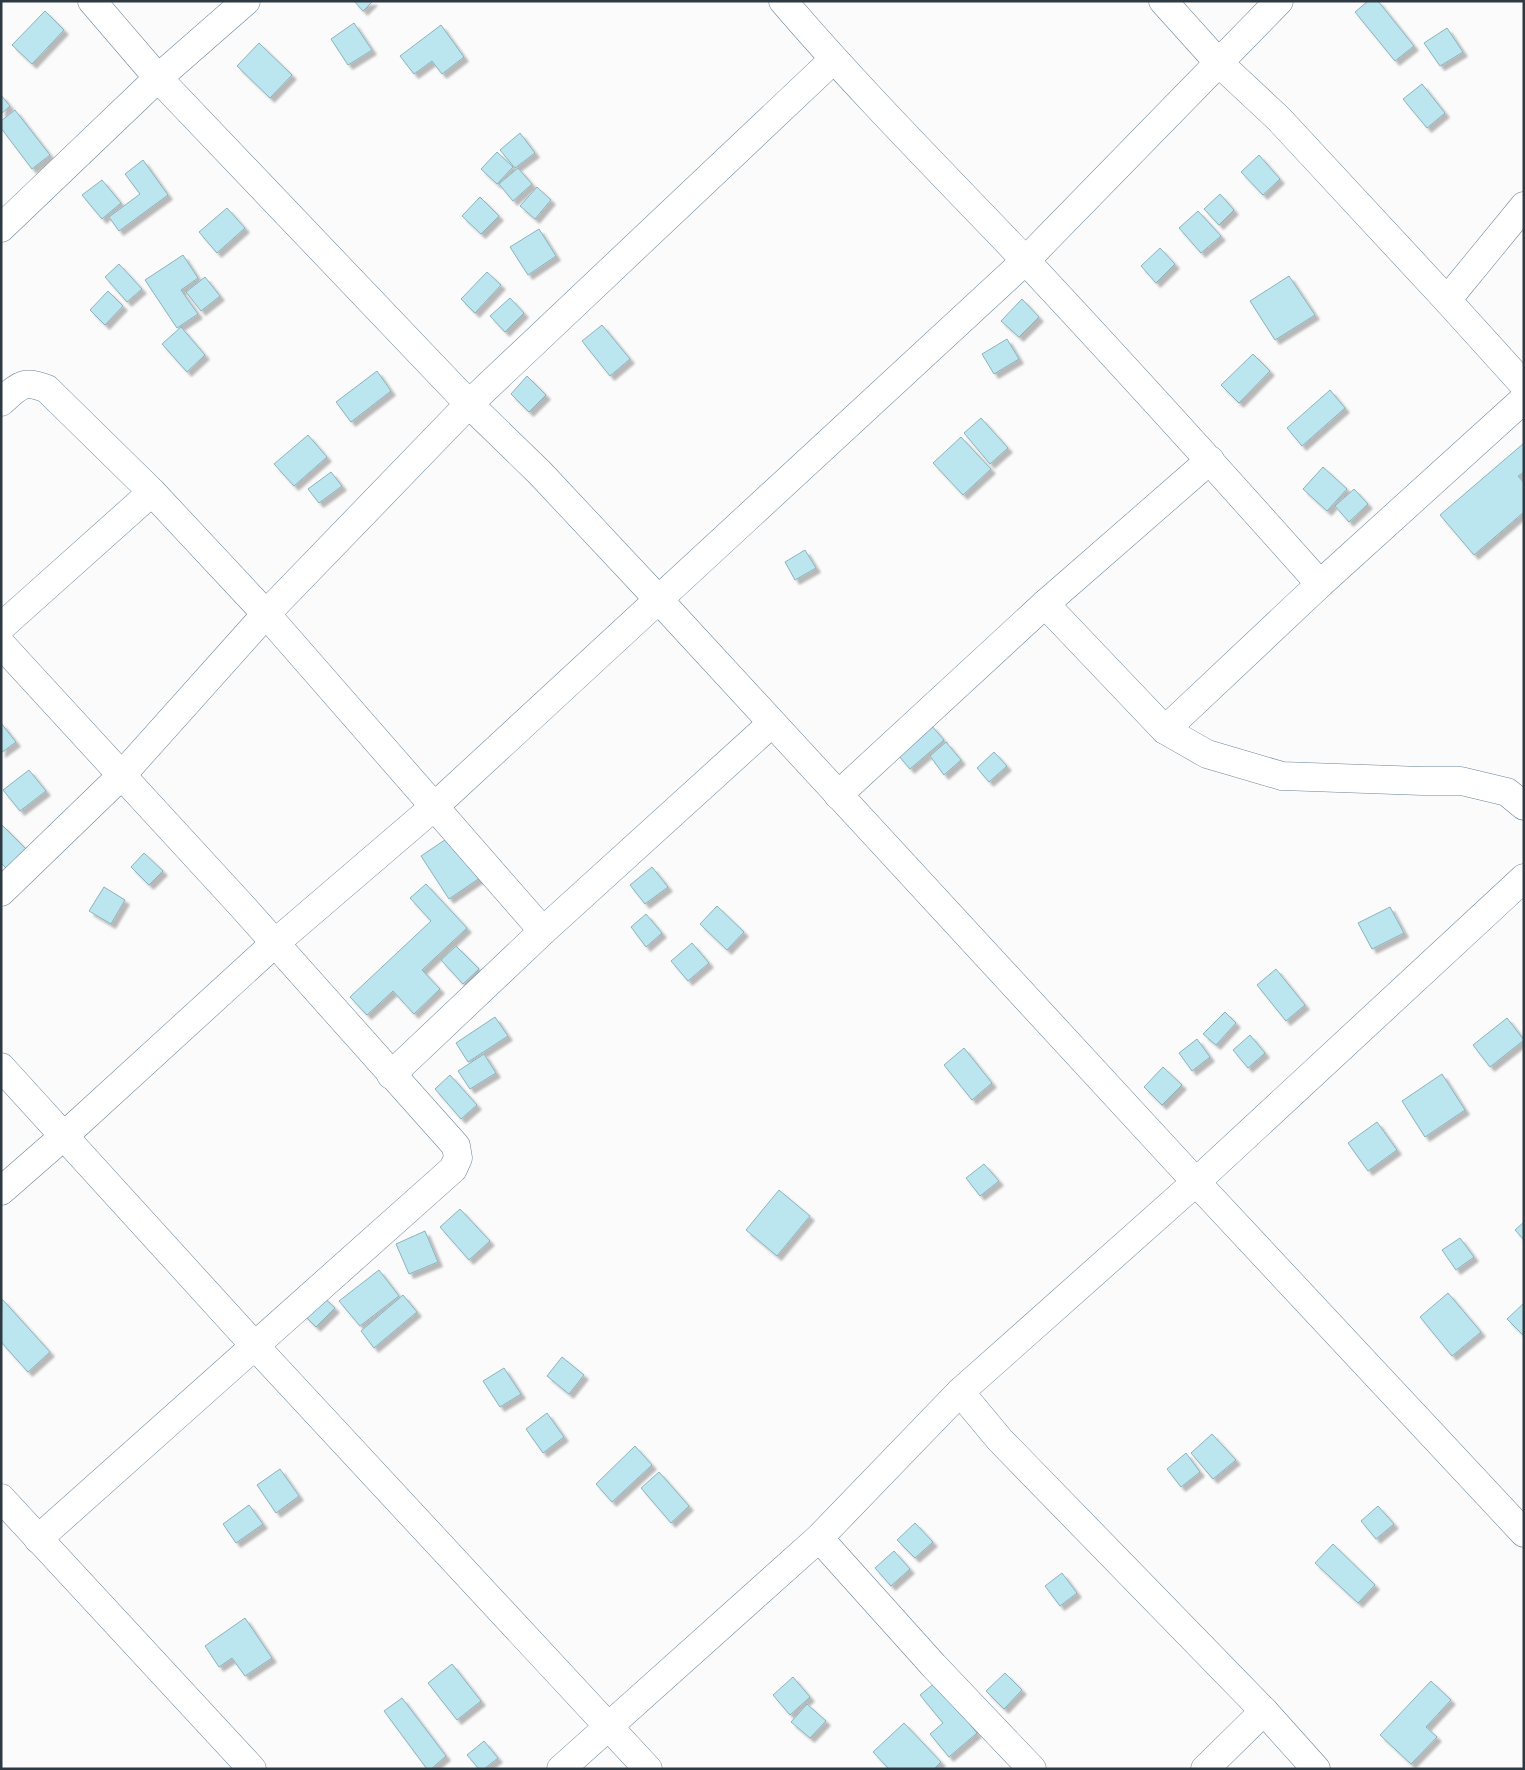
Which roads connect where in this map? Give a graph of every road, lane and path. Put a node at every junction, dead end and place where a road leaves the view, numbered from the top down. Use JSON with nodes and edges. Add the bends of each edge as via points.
{"nodes":[{"id":1,"x":92,"y":1,"type":"edge"},
{"id":2,"x":246,"y":1,"type":"edge"},
{"id":3,"x":783,"y":1,"type":"edge"},
{"id":4,"x":1163,"y":1,"type":"edge"},
{"id":5,"x":1279,"y":1,"type":"edge"},
{"id":6,"x":833,"y":60,"type":"junction"},
{"id":7,"x":1218,"y":62,"type":"junction"},
{"id":8,"x":158,"y":78,"type":"junction"},
{"id":9,"x":1524,"y":206,"type":"edge"},
{"id":10,"x":1,"y":228,"type":"edge"},
{"id":11,"x":1025,"y":261,"type":"junction"},
{"id":12,"x":1447,"y":300,"type":"junction"},
{"id":13,"x":1524,"y":385,"type":"edge"},
{"id":14,"x":1524,"y":399,"type":"edge"},
{"id":15,"x":1,"y":402,"type":"edge"},
{"id":16,"x":469,"y":404,"type":"junction"},
{"id":17,"x":1210,"y":460,"type":"junction"},
{"id":18,"x":152,"y":492,"type":"junction"},
{"id":19,"x":1320,"y":584,"type":"junction"},
{"id":20,"x":659,"y":600,"type":"junction"},
{"id":21,"x":1045,"y":604,"type":"junction"},
{"id":22,"x":266,"y":614,"type":"junction"},
{"id":23,"x":1,"y":627,"type":"edge"},
{"id":24,"x":1,"y":644,"type":"edge"},
{"id":25,"x":772,"y":723,"type":"junction"},
{"id":26,"x":1165,"y":730,"type":"junction"},
{"id":27,"x":121,"y":776,"type":"junction"},
{"id":28,"x":838,"y":794,"type":"junction"},
{"id":29,"x":435,"y":806,"type":"junction"},
{"id":30,"x":1524,"y":806,"type":"edge"},
{"id":31,"x":1524,"y":878,"type":"edge"},
{"id":32,"x":1,"y":892,"type":"edge"},
{"id":33,"x":543,"y":931,"type":"junction"},
{"id":34,"x":274,"y":944,"type":"junction"},
{"id":35,"x":1,"y":1067,"type":"edge"},
{"id":36,"x":391,"y":1074,"type":"junction"},
{"id":37,"x":65,"y":1136,"type":"junction"},
{"id":38,"x":1196,"y":1182,"type":"junction"},
{"id":39,"x":1,"y":1192,"type":"edge"},
{"id":40,"x":256,"y":1346,"type":"junction"},
{"id":41,"x":960,"y":1392,"type":"junction"},
{"id":42,"x":1,"y":1498,"type":"edge"},
{"id":43,"x":1524,"y":1533,"type":"edge"},
{"id":44,"x":819,"y":1538,"type":"junction"},
{"id":45,"x":38,"y":1539,"type":"junction"},
{"id":46,"x":1264,"y":1711,"type":"junction"},
{"id":47,"x":609,"y":1725,"type":"junction"},
{"id":48,"x":252,"y":1769,"type":"edge"},
{"id":49,"x":561,"y":1769,"type":"edge"},
{"id":50,"x":648,"y":1769,"type":"edge"},
{"id":51,"x":1032,"y":1769,"type":"edge"},
{"id":52,"x":1205,"y":1769,"type":"edge"},
{"id":53,"x":1316,"y":1769,"type":"edge"}],
"edges":[{"from":1,"to":8,"type":"street"},
{"from":2,"to":8,"type":"street"},
{"from":3,"to":6,"type":"street"},
{"from":4,"to":7,"type":"street"},
{"from":5,"to":7,"type":"street"},
{"from":6,"to":11,"type":"street"},
{"from":6,"to":16,"type":"street"},
{"from":7,"to":11,"type":"street"},
{"from":7,"to":12,"type":"street","via":[[1279,119]]},
{"from":8,"to":10,"type":"street"},
{"from":8,"to":16,"type":"street"},
{"from":9,"to":12,"type":"street"},
{"from":11,"to":17,"type":"street"},
{"from":11,"to":20,"type":"street"},
{"from":12,"to":13,"type":"street"},
{"from":14,"to":19,"type":"street"},
{"from":15,"to":18,"type":"street","via":[[17,387],[33,383],[47,389]]},
{"from":16,"to":20,"type":"street","via":[[540,473]]},
{"from":16,"to":22,"type":"street"},
{"from":17,"to":19,"type":"street"},
{"from":17,"to":21,"type":"street"},
{"from":18,"to":22,"type":"street"},
{"from":18,"to":23,"type":"street"},
{"from":19,"to":26,"type":"street"},
{"from":20,"to":25,"type":"street"},
{"from":20,"to":29,"type":"street"},
{"from":21,"to":26,"type":"street"},
{"from":21,"to":28,"type":"street"},
{"from":22,"to":27,"type":"street"},
{"from":22,"to":29,"type":"street"},
{"from":24,"to":27,"type":"street"},
{"from":25,"to":28,"type":"street"},
{"from":25,"to":33,"type":"street"},
{"from":26,"to":30,"type":"street","via":[[1207,754],[1282,776],[1461,781],[1507,792]]},
{"from":27,"to":32,"type":"street"},
{"from":27,"to":34,"type":"street"},
{"from":28,"to":38,"type":"street"},
{"from":29,"to":33,"type":"street"},
{"from":29,"to":34,"type":"street"},
{"from":31,"to":38,"type":"street"},
{"from":33,"to":36,"type":"street"},
{"from":34,"to":36,"type":"street"},
{"from":34,"to":37,"type":"street"},
{"from":35,"to":37,"type":"street"},
{"from":36,"to":40,"type":"street","via":[[456,1146],[458,1158],[453,1169]]},
{"from":37,"to":39,"type":"street"},
{"from":37,"to":40,"type":"street"},
{"from":38,"to":41,"type":"street"},
{"from":38,"to":43,"type":"street"},
{"from":40,"to":45,"type":"street"},
{"from":40,"to":47,"type":"street"},
{"from":41,"to":44,"type":"street"},
{"from":41,"to":46,"type":"street","via":[[1000,1440]]},
{"from":42,"to":45,"type":"street"},
{"from":44,"to":47,"type":"street"},
{"from":44,"to":51,"type":"street"},
{"from":45,"to":48,"type":"street"},
{"from":46,"to":52,"type":"street"},
{"from":46,"to":53,"type":"street"},
{"from":47,"to":49,"type":"street"},
{"from":47,"to":50,"type":"street"}]}
